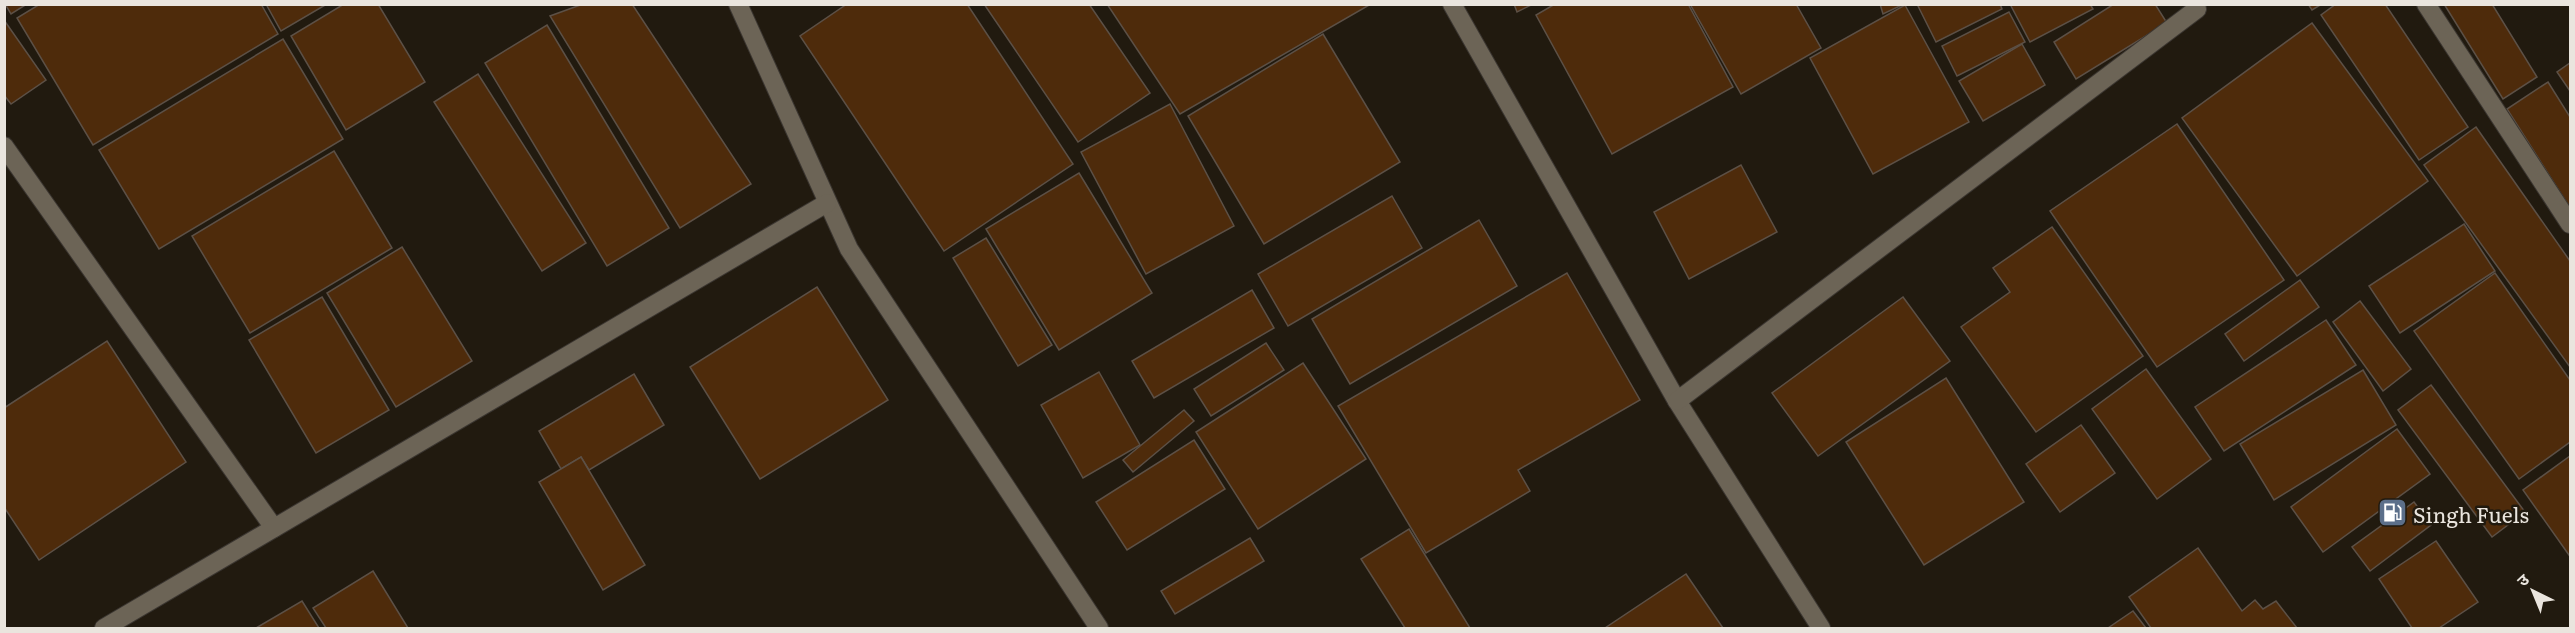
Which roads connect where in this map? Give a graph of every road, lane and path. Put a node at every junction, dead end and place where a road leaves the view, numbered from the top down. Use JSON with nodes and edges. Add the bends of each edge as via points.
{"nodes":[{"id":1,"x":738,"y":4,"type":"edge"},
{"id":2,"x":1452,"y":4,"type":"edge"},
{"id":3,"x":2426,"y":4,"type":"edge"},
{"id":4,"x":2197,"y":9,"type":"dead end"},
{"id":5,"x":4,"y":146,"type":"edge"},
{"id":6,"x":827,"y":203,"type":"junction"},
{"id":7,"x":2571,"y":224,"type":"edge"},
{"id":8,"x":1677,"y":401,"type":"junction"},
{"id":9,"x":274,"y":528,"type":"junction"},
{"id":10,"x":104,"y":628,"type":"edge"},
{"id":11,"x":1099,"y":628,"type":"edge"},
{"id":12,"x":1821,"y":628,"type":"edge"}],
"edges":[{"from":1,"to":6,"type":"street"},
{"from":2,"to":8,"type":"street"},
{"from":3,"to":7,"type":"street"},
{"from":4,"to":8,"type":"street"},
{"from":5,"to":9,"type":"street"},
{"from":6,"to":9,"type":"street"},
{"from":6,"to":11,"type":"street","via":[[849,249]]},
{"from":8,"to":12,"type":"street"},
{"from":9,"to":10,"type":"street"}]}
